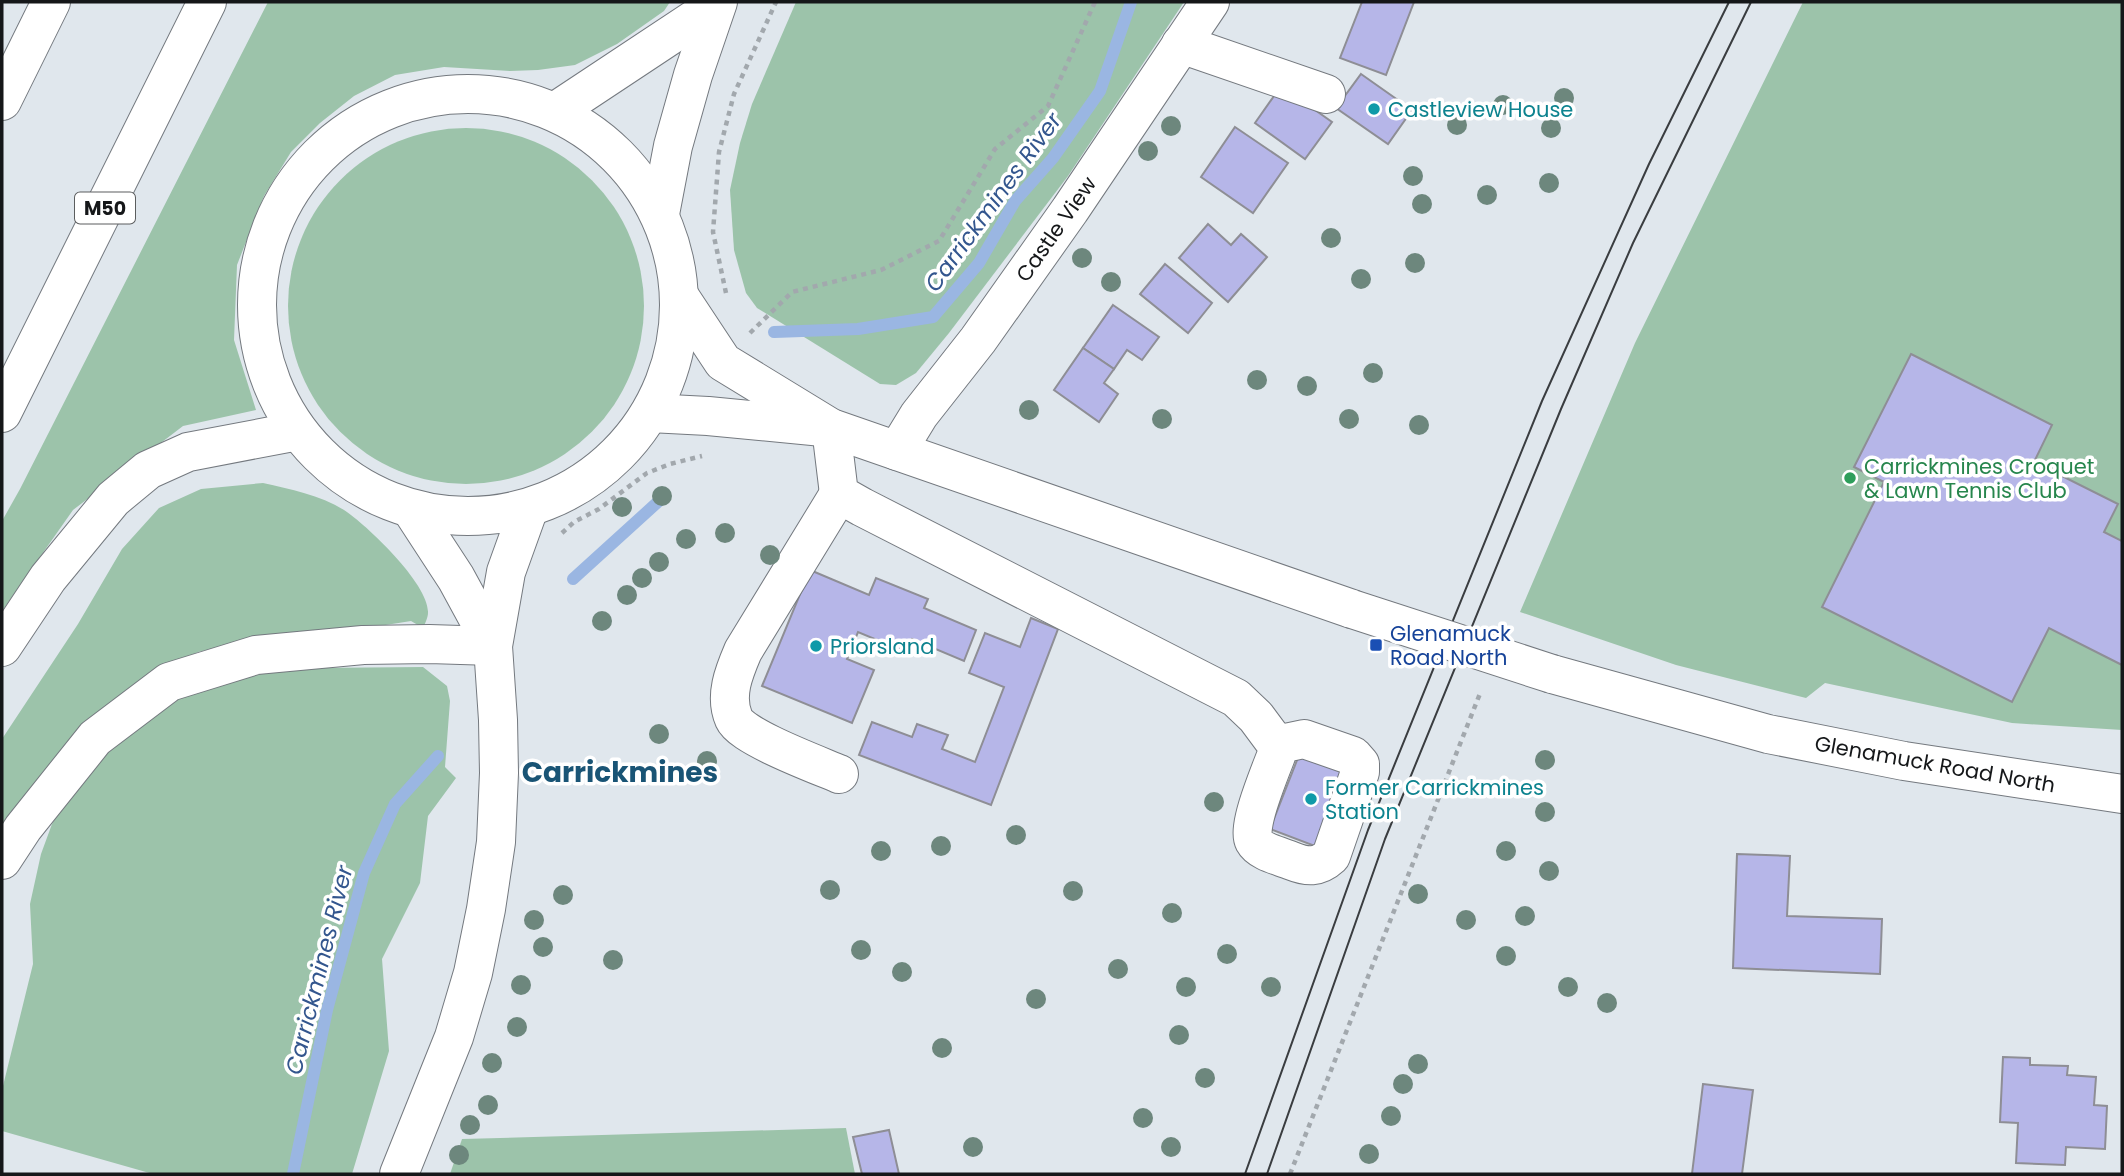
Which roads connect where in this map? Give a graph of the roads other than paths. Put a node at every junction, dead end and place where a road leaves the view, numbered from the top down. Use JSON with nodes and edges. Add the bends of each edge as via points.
{"nodes":[{"id":1,"x":51,"y":2,"type":"edge"},
{"id":2,"x":207,"y":2,"type":"edge"},
{"id":3,"x":1210,"y":2,"type":"edge"},
{"id":4,"x":717,"y":4,"type":"edge"},
{"id":5,"x":1181,"y":44,"type":"junction"},
{"id":6,"x":1326,"y":94,"type":"dead end"},
{"id":7,"x":2,"y":101,"type":"edge"},
{"id":8,"x":556,"y":111,"type":"junction"},
{"id":9,"x":660,"y":214,"type":"junction"},
{"id":10,"x":680,"y":297,"type":"junction"},
{"id":11,"x":2,"y":413,"type":"edge"},
{"id":12,"x":650,"y":414,"type":"junction"},
{"id":13,"x":831,"y":428,"type":"junction"},
{"id":14,"x":298,"y":431,"type":"junction"},
{"id":15,"x":897,"y":452,"type":"junction"},
{"id":16,"x":839,"y":494,"type":"junction"},
{"id":17,"x":529,"y":508,"type":"junction"},
{"id":18,"x":411,"y":509,"type":"junction"},
{"id":19,"x":493,"y":646,"type":"junction"},
{"id":20,"x":2,"y":647,"type":"edge"},
{"id":21,"x":1279,"y":748,"type":"dead end"},
{"id":22,"x":839,"y":774,"type":"dead end"},
{"id":23,"x":2122,"y":794,"type":"edge"},
{"id":24,"x":2,"y":860,"type":"edge"},
{"id":25,"x":399,"y":1174,"type":"edge"}],
"edges":[{"from":1,"to":7,"type":"main road"},
{"from":2,"to":11,"type":"main road","number":"M50"},
{"from":3,"to":5,"type":"main road","name":"Castle View"},
{"from":4,"to":8,"type":"main road"},
{"from":4,"to":9,"type":"main road","via":[[673,146]]},
{"from":5,"to":6,"type":"main road"},
{"from":5,"to":15,"type":"main road","name":"Castle View","via":[[1070,210],[919,415]]},
{"from":8,"to":9,"type":"main road","via":[[592,132],[623,159]]},
{"from":8,"to":14,"type":"main road","via":[[505,95],[462,92],[419,98],[358,123],[308,165],[280,207],[263,254],[257,297],[259,339],[273,387]]},
{"from":9,"to":10,"type":"main road","via":[[674,255]]},
{"from":10,"to":12,"type":"main road","via":[[674,353]]},
{"from":10,"to":13,"type":"main road","name":"Glenamuck Road North","via":[[723,362]]},
{"from":12,"to":13,"type":"main road","name":"Glenamuck Road North"},
{"from":12,"to":17,"type":"main road","via":[[631,441],[598,473]]},
{"from":13,"to":15,"type":"main road","name":"Glenamuck Road North"},
{"from":13,"to":16,"type":"main road"},
{"from":14,"to":18,"type":"main road","via":[[325,461],[357,485]]},
{"from":14,"to":20,"type":"main road","via":[[188,452],[148,470],[113,499],[48,578]]},
{"from":15,"to":23,"type":"main road","name":"Glenamuck Road North","bridge":true,"via":[[1552,674],[1768,734],[1903,761]]},
{"from":16,"to":21,"type":"main road","via":[[1236,698]]},
{"from":16,"to":22,"type":"main road","via":[[743,651],[732,677],[730,699],[734,721],[747,733]]},
{"from":17,"to":18,"type":"main road","via":[[471,517]]},
{"from":17,"to":19,"type":"main road","via":[[506,572]]},
{"from":18,"to":19,"type":"main road"},
{"from":19,"to":24,"type":"main road","via":[[363,645],[256,655],[169,682],[95,738]]},
{"from":19,"to":25,"type":"main road","via":[[499,774],[496,842],[486,909],[454,1037]]}]}
